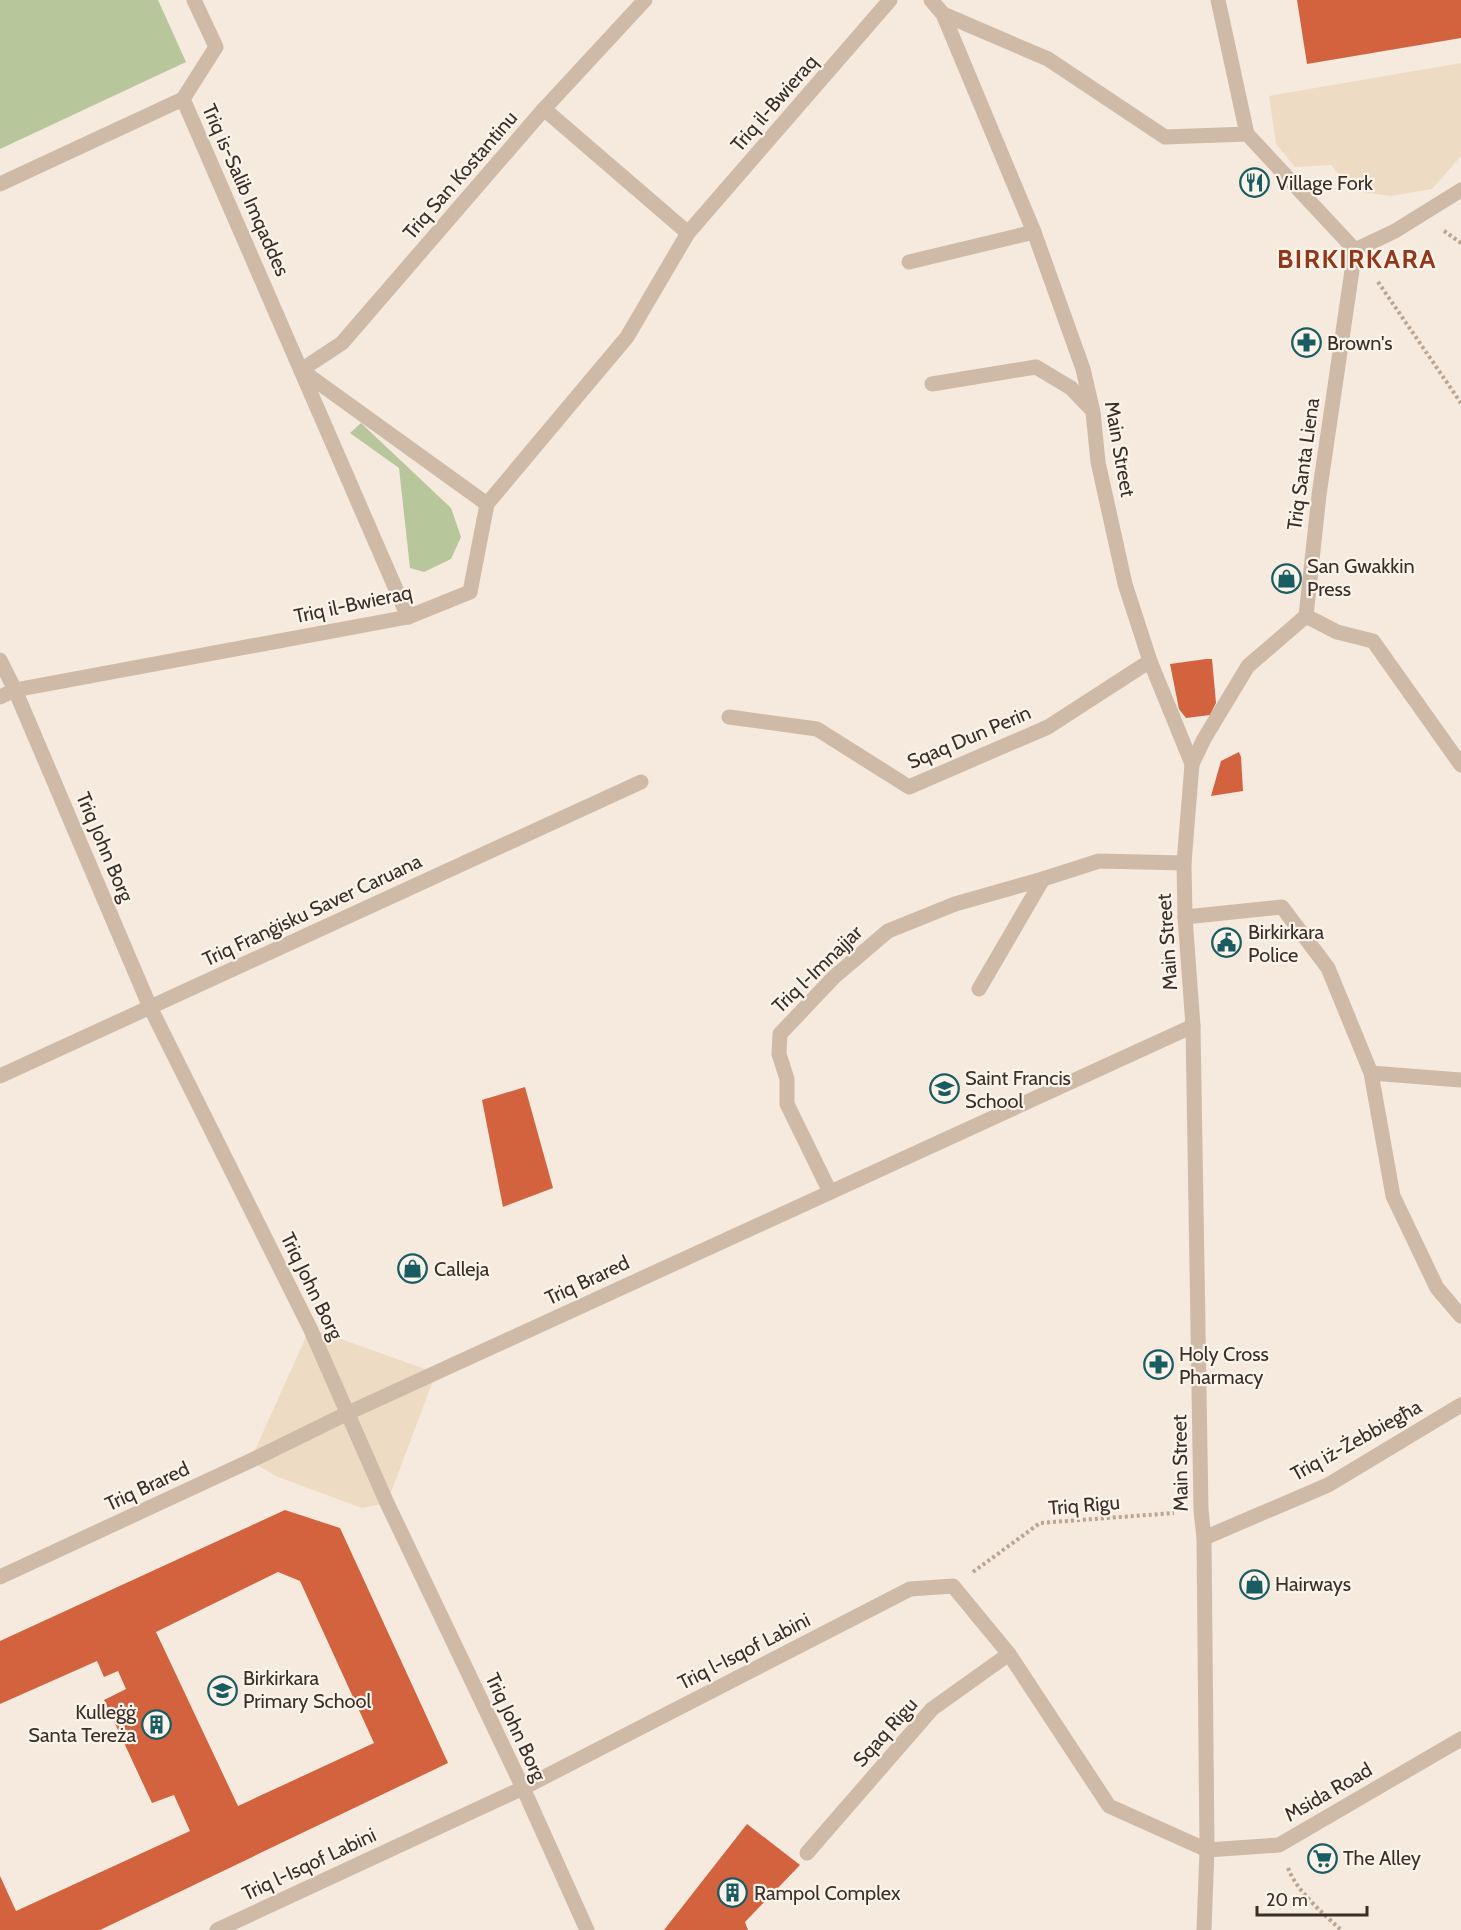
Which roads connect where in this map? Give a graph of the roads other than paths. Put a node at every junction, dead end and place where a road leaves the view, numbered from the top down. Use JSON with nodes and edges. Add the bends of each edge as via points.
{"nodes":[{"id":1,"x":194,"y":0,"type":"edge"},
{"id":2,"x":645,"y":0,"type":"edge"},
{"id":3,"x":890,"y":0,"type":"edge"},
{"id":4,"x":931,"y":0,"type":"edge"},
{"id":5,"x":1218,"y":0,"type":"edge"},
{"id":6,"x":943,"y":14,"type":"junction"},
{"id":7,"x":183,"y":99,"type":"junction"},
{"id":8,"x":544,"y":109,"type":"junction"},
{"id":9,"x":1247,"y":134,"type":"junction"},
{"id":10,"x":0,"y":184,"type":"edge"},
{"id":11,"x":1461,"y":190,"type":"edge"},
{"id":12,"x":1034,"y":232,"type":"junction"},
{"id":13,"x":688,"y":233,"type":"junction"},
{"id":14,"x":1355,"y":250,"type":"junction"},
{"id":15,"x":909,"y":262,"type":"dead end"},
{"id":16,"x":301,"y":370,"type":"junction"},
{"id":17,"x":932,"y":384,"type":"dead end"},
{"id":18,"x":1093,"y":411,"type":"junction"},
{"id":19,"x":487,"y":504,"type":"junction"},
{"id":20,"x":1306,"y":616,"type":"junction"},
{"id":21,"x":408,"y":617,"type":"junction"},
{"id":22,"x":0,"y":660,"type":"edge"},
{"id":23,"x":1150,"y":661,"type":"junction"},
{"id":24,"x":15,"y":690,"type":"junction"},
{"id":25,"x":0,"y":697,"type":"edge"},
{"id":26,"x":729,"y":717,"type":"dead end"},
{"id":27,"x":1192,"y":764,"type":"junction"},
{"id":28,"x":1461,"y":765,"type":"edge"},
{"id":29,"x":641,"y":782,"type":"dead end"},
{"id":30,"x":1184,"y":863,"type":"junction"},
{"id":31,"x":1043,"y":879,"type":"junction"},
{"id":32,"x":1185,"y":917,"type":"junction"},
{"id":33,"x":979,"y":989,"type":"dead end"},
{"id":34,"x":150,"y":1007,"type":"junction"},
{"id":35,"x":1193,"y":1026,"type":"junction"},
{"id":36,"x":1371,"y":1073,"type":"junction"},
{"id":37,"x":0,"y":1076,"type":"edge"},
{"id":38,"x":1461,"y":1080,"type":"edge"},
{"id":39,"x":830,"y":1192,"type":"junction"},
{"id":40,"x":1461,"y":1316,"type":"edge"},
{"id":41,"x":1461,"y":1405,"type":"edge"},
{"id":42,"x":348,"y":1413,"type":"junction"},
{"id":43,"x":1204,"y":1538,"type":"junction"},
{"id":44,"x":0,"y":1577,"type":"edge"},
{"id":45,"x":1009,"y":1654,"type":"junction"},
{"id":46,"x":1461,"y":1738,"type":"edge"},
{"id":47,"x":523,"y":1788,"type":"junction"},
{"id":48,"x":1207,"y":1850,"type":"junction"},
{"id":49,"x":807,"y":1853,"type":"dead end"},
{"id":50,"x":217,"y":1930,"type":"edge"},
{"id":51,"x":587,"y":1930,"type":"edge"},
{"id":52,"x":1204,"y":1930,"type":"edge"}],
"edges":[{"from":1,"to":7,"type":"street","name":"Triq is-Salib Imqaddes","via":[[216,47]]},
{"from":2,"to":8,"type":"street","name":"Triq San Kostantinu"},
{"from":3,"to":13,"type":"street","name":"Triq il-Bwieraq"},
{"from":4,"to":6,"type":"street","name":"Main Street"},
{"from":5,"to":9,"type":"street"},
{"from":6,"to":9,"type":"street","via":[[1048,59],[1165,138]]},
{"from":6,"to":12,"type":"street","name":"Main Street"},
{"from":7,"to":10,"type":"street"},
{"from":7,"to":16,"type":"street","name":"Triq is-Salib Imqaddes"},
{"from":8,"to":13,"type":"street"},
{"from":8,"to":16,"type":"street","name":"Triq San Kostantinu","via":[[342,343]]},
{"from":9,"to":14,"type":"street"},
{"from":11,"to":14,"type":"street","via":[[1395,231]]},
{"from":12,"to":15,"type":"street"},
{"from":12,"to":18,"type":"street","name":"Main Street","via":[[1083,369]]},
{"from":13,"to":19,"type":"street","name":"Triq il-Bwieraq","via":[[627,337]]},
{"from":14,"to":20,"type":"street","name":"Triq Santa Liena","via":[[1319,495]]},
{"from":16,"to":19,"type":"street"},
{"from":16,"to":21,"type":"street","name":"Triq is-Salib Imqaddes"},
{"from":17,"to":18,"type":"street","via":[[1036,367],[1071,388]]},
{"from":18,"to":23,"type":"street","name":"Main Street","via":[[1098,462],[1125,584]]},
{"from":19,"to":21,"type":"street","name":"Triq il-Bwieraq","via":[[470,592]]},
{"from":20,"to":27,"type":"street","via":[[1248,666]]},
{"from":20,"to":28,"type":"street","via":[[1337,632],[1373,641]]},
{"from":21,"to":24,"type":"street","name":"Triq il-Bwieraq"},
{"from":22,"to":24,"type":"street","name":"Triq John Borg"},
{"from":23,"to":26,"type":"street","name":"Sqaq Dun Perin","via":[[1048,727],[909,787],[817,729]]},
{"from":23,"to":27,"type":"street","name":"Main Street"},
{"from":24,"to":25,"type":"street","name":"Triq il-Bwieraq"},
{"from":24,"to":34,"type":"street","name":"Triq John Borg"},
{"from":27,"to":30,"type":"street","name":"Main Street"},
{"from":29,"to":34,"type":"street","name":"Triq Franġisku Saver Caruana"},
{"from":30,"to":31,"type":"street","name":"Triq l-Imnajjar","via":[[1099,861]]},
{"from":30,"to":32,"type":"street","name":"Main Street"},
{"from":31,"to":33,"type":"street"},
{"from":31,"to":39,"type":"street","name":"Triq l-Imnajjar","via":[[955,904],[888,931],[834,977],[780,1034],[779,1054],[788,1079],[787,1104]]},
{"from":32,"to":35,"type":"street","name":"Main Street"},
{"from":32,"to":36,"type":"street","via":[[1282,907],[1328,968]]},
{"from":34,"to":37,"type":"street","name":"Triq Franġisku Saver Caruana"},
{"from":34,"to":42,"type":"street","name":"Triq John Borg","via":[[310,1328]]},
{"from":35,"to":39,"type":"street","name":"Triq Brared"},
{"from":35,"to":43,"type":"street","name":"Main Street"},
{"from":36,"to":38,"type":"street"},
{"from":36,"to":40,"type":"street","via":[[1393,1196],[1437,1288]]},
{"from":39,"to":42,"type":"street","name":"Triq Brared"},
{"from":41,"to":43,"type":"street","name":"Triq iż-Żebbiegħa","via":[[1328,1485]]},
{"from":42,"to":44,"type":"street","name":"Triq Brared"},
{"from":42,"to":47,"type":"street","name":"Triq John Borg"},
{"from":43,"to":48,"type":"street","name":"Main Street"},
{"from":45,"to":47,"type":"street","name":"Triq l-Isqof Labini","via":[[953,1586],[910,1589]]},
{"from":45,"to":48,"type":"street","via":[[1109,1806]]},
{"from":45,"to":49,"type":"street","name":"Sqaq Rigu","via":[[932,1709]]},
{"from":46,"to":48,"type":"street","name":"Msida Road","via":[[1279,1845]]},
{"from":47,"to":50,"type":"street","name":"Triq l-Isqof Labini"},
{"from":47,"to":51,"type":"street","name":"Triq John Borg"},
{"from":48,"to":52,"type":"street","name":"Main Street"}]}
